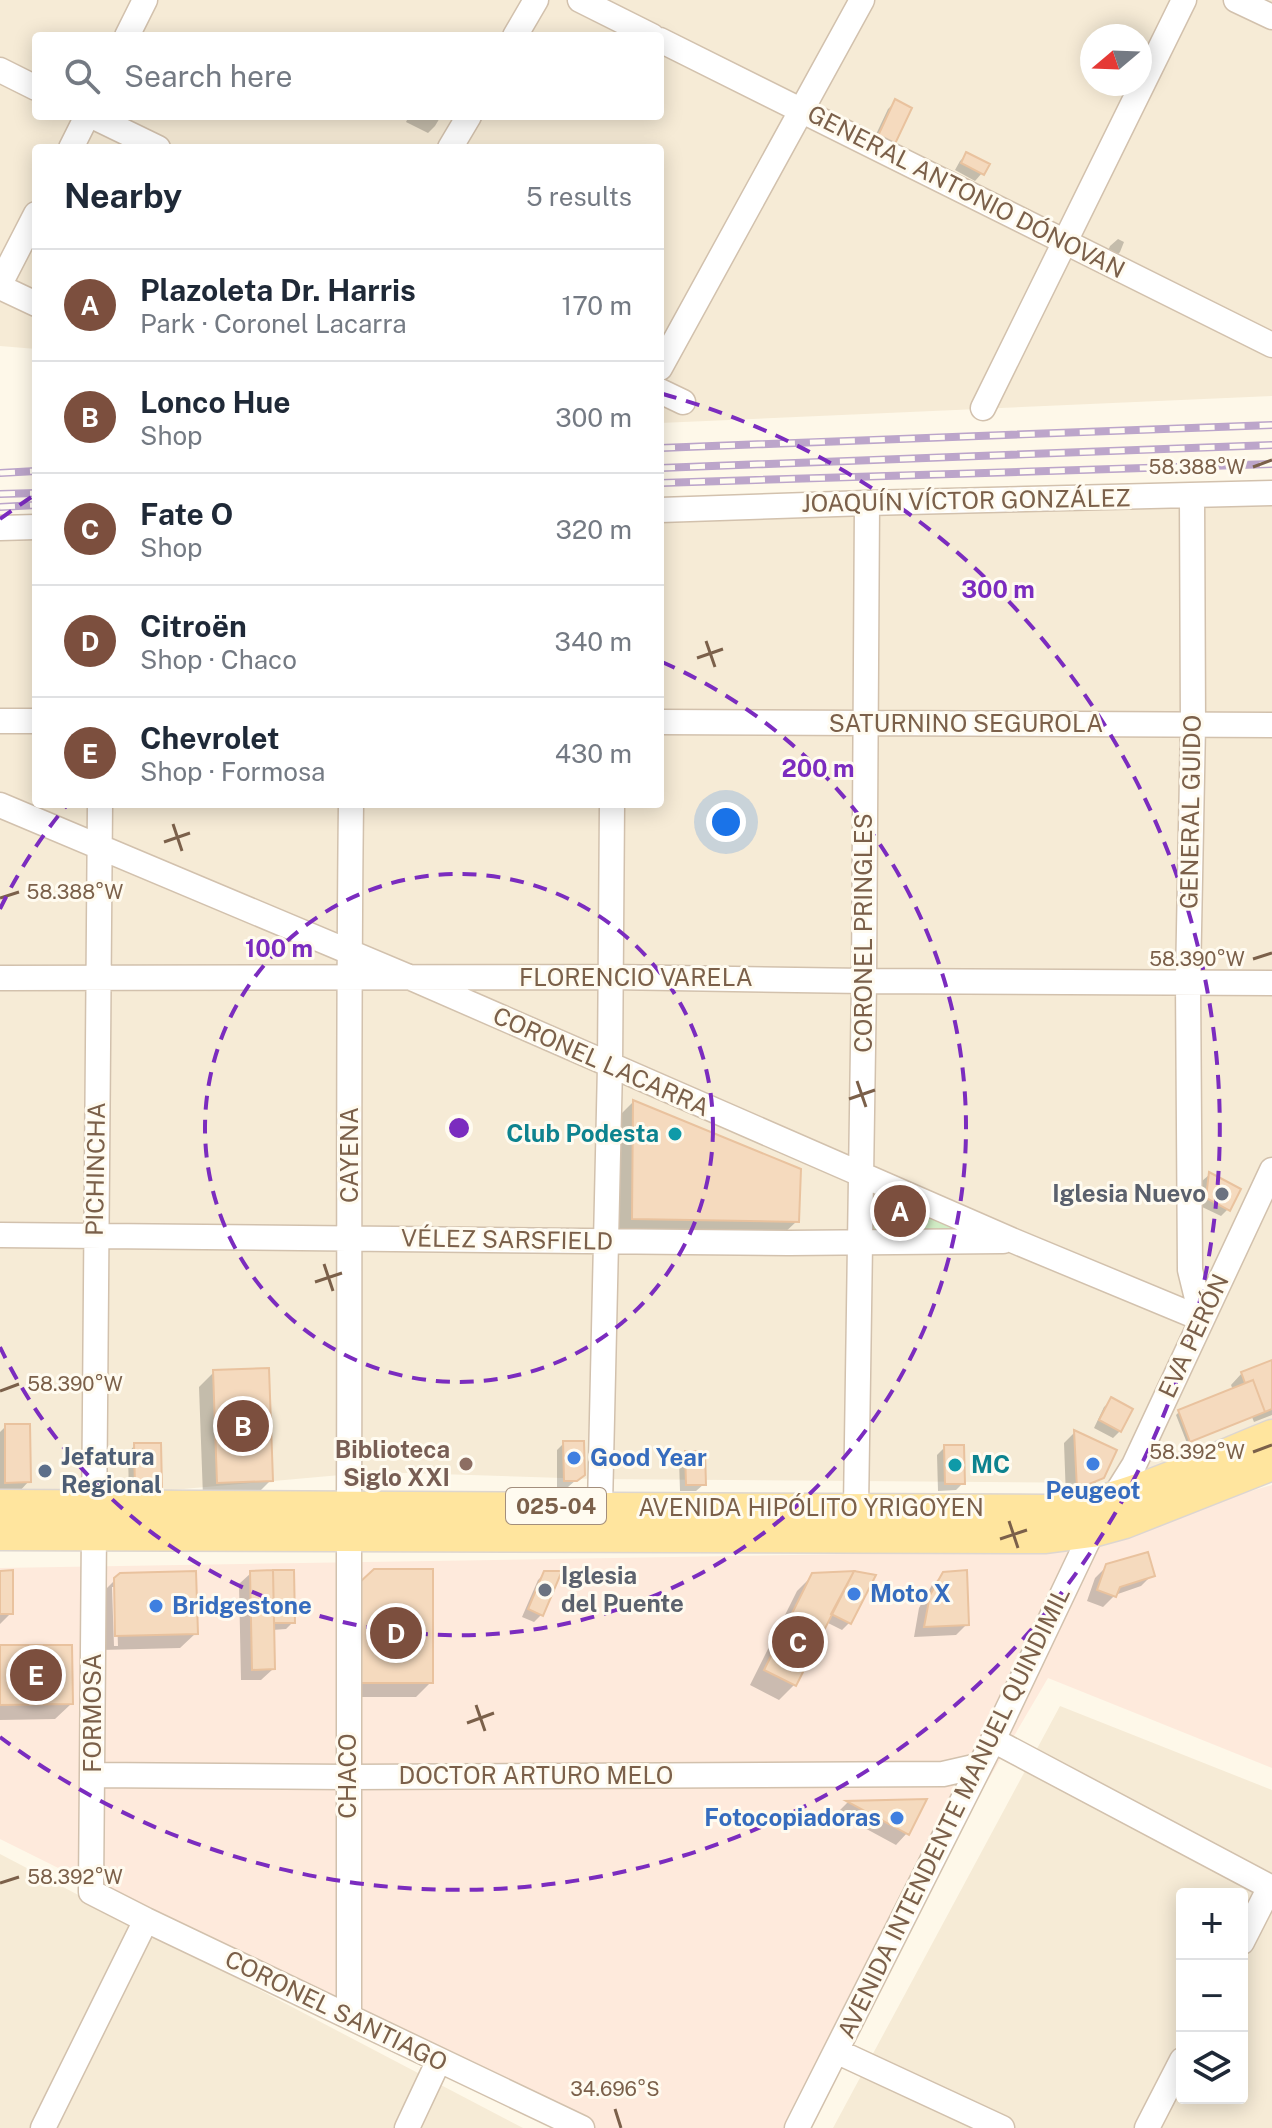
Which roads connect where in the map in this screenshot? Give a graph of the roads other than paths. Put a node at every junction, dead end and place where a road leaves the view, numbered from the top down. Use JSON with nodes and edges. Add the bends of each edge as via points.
{"nodes":[{"id":1,"x":145,"y":0,"type":"edge"},
{"id":2,"x":536,"y":0,"type":"edge"},
{"id":3,"x":580,"y":0,"type":"edge"},
{"id":4,"x":862,"y":0,"type":"edge"},
{"id":5,"x":1184,"y":0,"type":"edge"},
{"id":6,"x":1236,"y":0,"type":"edge"},
{"id":7,"x":1272,"y":17,"type":"edge"},
{"id":8,"x":129,"y":32,"type":"edge"},
{"id":9,"x":517,"y":32,"type":"edge"},
{"id":10,"x":644,"y":32,"type":"edge"},
{"id":11,"x":664,"y":42,"type":"edge"},
{"id":12,"x":0,"y":70,"type":"edge"},
{"id":13,"x":32,"y":86,"type":"edge"},
{"id":14,"x":801,"y":110,"type":"junction"},
{"id":15,"x":88,"y":120,"type":"edge"},
{"id":16,"x":98,"y":120,"type":"edge"},
{"id":17,"x":467,"y":120,"type":"edge"},
{"id":18,"x":73,"y":144,"type":"edge"},
{"id":19,"x":150,"y":144,"type":"edge"},
{"id":20,"x":452,"y":144,"type":"edge"},
{"id":21,"x":32,"y":222,"type":"edge"},
{"id":22,"x":1066,"y":242,"type":"junction"},
{"id":23,"x":0,"y":286,"type":"edge"},
{"id":24,"x":32,"y":302,"type":"edge"},
{"id":25,"x":1272,"y":345,"type":"edge"},
{"id":26,"x":664,"y":361,"type":"edge"},
{"id":27,"x":664,"y":393,"type":"edge"},
{"id":28,"x":683,"y":402,"type":"dead end"},
{"id":29,"x":983,"y":408,"type":"dead end"},
{"id":30,"x":1272,"y":493,"type":"edge"},
{"id":31,"x":1192,"y":496,"type":"junction"},
{"id":32,"x":867,"y":503,"type":"junction"},
{"id":33,"x":664,"y":510,"type":"edge"},
{"id":34,"x":32,"y":527,"type":"edge"},
{"id":35,"x":0,"y":528,"type":"edge"},
{"id":36,"x":0,"y":721,"type":"edge"},
{"id":37,"x":32,"y":721,"type":"edge"},
{"id":38,"x":664,"y":722,"type":"edge"},
{"id":39,"x":865,"y":724,"type":"junction"},
{"id":40,"x":1193,"y":725,"type":"junction"},
{"id":41,"x":1272,"y":725,"type":"edge"},
{"id":42,"x":0,"y":805,"type":"edge"},
{"id":43,"x":100,"y":808,"type":"edge"},
{"id":44,"x":351,"y":808,"type":"edge"},
{"id":45,"x":612,"y":808,"type":"edge"},
{"id":46,"x":101,"y":848,"type":"junction"},
{"id":47,"x":349,"y":965,"type":"junction"},
{"id":48,"x":409,"y":977,"type":"junction"},
{"id":49,"x":611,"y":977,"type":"junction"},
{"id":50,"x":0,"y":978,"type":"edge"},
{"id":51,"x":99,"y":978,"type":"junction"},
{"id":52,"x":864,"y":981,"type":"junction"},
{"id":53,"x":1188,"y":981,"type":"junction"},
{"id":54,"x":1272,"y":983,"type":"edge"},
{"id":55,"x":610,"y":1066,"type":"junction"},
{"id":56,"x":1272,"y":1170,"type":"edge"},
{"id":57,"x":861,"y":1174,"type":"junction"},
{"id":58,"x":0,"y":1235,"type":"edge"},
{"id":59,"x":95,"y":1235,"type":"junction"},
{"id":60,"x":351,"y":1238,"type":"junction"},
{"id":61,"x":605,"y":1241,"type":"junction"},
{"id":62,"x":1014,"y":1241,"type":"junction"},
{"id":63,"x":861,"y":1242,"type":"junction"},
{"id":64,"x":1202,"y":1319,"type":"junction"},
{"id":65,"x":1272,"y":1435,"type":"edge"},
{"id":66,"x":1272,"y":1465,"type":"edge"},
{"id":67,"x":1111,"y":1499,"type":"junction"},
{"id":68,"x":94,"y":1504,"type":"junction"},
{"id":69,"x":0,"y":1505,"type":"edge"},
{"id":70,"x":349,"y":1506,"type":"junction"},
{"id":71,"x":600,"y":1506,"type":"junction"},
{"id":72,"x":856,"y":1507,"type":"junction"},
{"id":73,"x":1092,"y":1532,"type":"junction"},
{"id":74,"x":0,"y":1535,"type":"edge"},
{"id":75,"x":93,"y":1535,"type":"junction"},
{"id":76,"x":349,"y":1536,"type":"junction"},
{"id":77,"x":993,"y":1740,"type":"junction"},
{"id":78,"x":978,"y":1766,"type":"junction"},
{"id":79,"x":93,"y":1775,"type":"junction"},
{"id":80,"x":347,"y":1777,"type":"junction"},
{"id":81,"x":1271,"y":1888,"type":"edge"},
{"id":82,"x":91,"y":1892,"type":"joint"},
{"id":83,"x":146,"y":1920,"type":"junction"},
{"id":84,"x":1248,"y":1931,"type":"edge"},
{"id":85,"x":349,"y":2016,"type":"junction"},
{"id":86,"x":836,"y":2051,"type":"junction"},
{"id":87,"x":439,"y":2060,"type":"junction"},
{"id":88,"x":1176,"y":2072,"type":"edge"},
{"id":89,"x":43,"y":2128,"type":"edge"},
{"id":90,"x":407,"y":2128,"type":"edge"},
{"id":91,"x":582,"y":2128,"type":"edge"},
{"id":92,"x":797,"y":2128,"type":"edge"},
{"id":93,"x":1002,"y":2128,"type":"edge"},
{"id":94,"x":1147,"y":2128,"type":"edge"}],
"edges":[{"from":1,"to":8,"type":"street"},
{"from":2,"to":9,"type":"street"},
{"from":3,"to":10,"type":"street"},
{"from":4,"to":14,"type":"street"},
{"from":5,"to":22,"type":"street"},
{"from":6,"to":7,"type":"street"},
{"from":11,"to":14,"type":"street","name":"GENERAL ANTONIO DÓNOVAN"},
{"from":12,"to":13,"type":"street"},
{"from":14,"to":22,"type":"street","name":"GENERAL ANTONIO DÓNOVAN"},
{"from":14,"to":26,"type":"street"},
{"from":15,"to":18,"type":"street"},
{"from":16,"to":19,"type":"street"},
{"from":17,"to":20,"type":"street"},
{"from":21,"to":23,"type":"street"},
{"from":22,"to":25,"type":"street","name":"GENERAL ANTONIO DÓNOVAN"},
{"from":22,"to":29,"type":"street"},
{"from":23,"to":24,"type":"street"},
{"from":27,"to":28,"type":"street"},
{"from":30,"to":31,"type":"street","name":"JOAQUÍN VÍCTOR GONZÁLEZ"},
{"from":31,"to":32,"type":"street","name":"JOAQUÍN VÍCTOR GONZÁLEZ"},
{"from":31,"to":40,"type":"street","name":"GENERAL GUIDO"},
{"from":32,"to":33,"type":"street","name":"JOAQUÍN VÍCTOR GONZÁLEZ"},
{"from":32,"to":39,"type":"street","name":"CORONEL PRINGLES"},
{"from":34,"to":35,"type":"street"},
{"from":36,"to":37,"type":"street"},
{"from":38,"to":39,"type":"street","name":"SATURNINO SEGUROLA"},
{"from":39,"to":40,"type":"street","name":"SATURNINO SEGUROLA"},
{"from":39,"to":52,"type":"street","name":"CORONEL PRINGLES"},
{"from":40,"to":41,"type":"street","name":"SATURNINO SEGUROLA"},
{"from":40,"to":53,"type":"street","name":"GENERAL GUIDO"},
{"from":42,"to":46,"type":"street"},
{"from":43,"to":46,"type":"street","name":"PICHINCHA"},
{"from":44,"to":47,"type":"street","name":"CAYENA"},
{"from":45,"to":49,"type":"street"},
{"from":46,"to":47,"type":"street"},
{"from":46,"to":51,"type":"street","name":"PICHINCHA"},
{"from":47,"to":48,"type":"street","name":"FLORENCIO VARELA"},
{"from":47,"to":51,"type":"street","name":"FLORENCIO VARELA"},
{"from":47,"to":60,"type":"street","name":"CAYENA"},
{"from":48,"to":49,"type":"street","name":"FLORENCIO VARELA"},
{"from":48,"to":55,"type":"street","name":"CORONEL LACARRA"},
{"from":49,"to":52,"type":"street","name":"FLORENCIO VARELA"},
{"from":49,"to":55,"type":"street"},
{"from":50,"to":51,"type":"street","name":"FLORENCIO VARELA"},
{"from":51,"to":59,"type":"street","name":"PICHINCHA"},
{"from":52,"to":53,"type":"street","name":"FLORENCIO VARELA"},
{"from":52,"to":57,"type":"street","name":"CORONEL PRINGLES"},
{"from":53,"to":54,"type":"street","name":"FLORENCIO VARELA"},
{"from":53,"to":64,"type":"street","name":"GENERAL GUIDO","via":[[1190,1270]]},
{"from":55,"to":57,"type":"street","name":"CORONEL LACARRA"},
{"from":55,"to":61,"type":"street"},
{"from":56,"to":64,"type":"street","name":"EVA PERÓN"},
{"from":57,"to":62,"type":"street","name":"CORONEL LACARRA"},
{"from":57,"to":63,"type":"street","name":"CORONEL PRINGLES"},
{"from":58,"to":59,"type":"street","name":"VÉLEZ SARSFIELD"},
{"from":59,"to":60,"type":"street","name":"VÉLEZ SARSFIELD"},
{"from":59,"to":68,"type":"street","name":"PICHINCHA"},
{"from":60,"to":61,"type":"street","name":"VÉLEZ SARSFIELD"},
{"from":60,"to":70,"type":"street","name":"CAYENA"},
{"from":61,"to":63,"type":"street","name":"VÉLEZ SARSFIELD"},
{"from":61,"to":71,"type":"street"},
{"from":62,"to":63,"type":"street","name":"VÉLEZ SARSFIELD"},
{"from":62,"to":64,"type":"street","name":"CORONEL LACARRA"},
{"from":63,"to":72,"type":"street","name":"CORONEL PRINGLES"},
{"from":64,"to":67,"type":"street","name":"EVA PERÓN","via":[[1134,1465]]},
{"from":65,"to":67,"type":"main road","name":"AVENIDA HIPÓLITO YRIGOYEN","number":"025-04"},
{"from":66,"to":73,"type":"main road","name":"AVENIDA HIPÓLITO YRIGOYEN","number":"025-04"},
{"from":67,"to":72,"type":"main road","name":"AVENIDA HIPÓLITO YRIGOYEN","number":"025-04","via":[[1050,1510]]},
{"from":67,"to":73,"type":"street","name":"AVENIDA INTENDENTE MANUEL QUINDIMIL"},
{"from":68,"to":69,"type":"main road","name":"AVENIDA HIPÓLITO YRIGOYEN","number":"025-04"},
{"from":68,"to":70,"type":"main road","name":"AVENIDA HIPÓLITO YRIGOYEN","number":"025-04"},
{"from":68,"to":75,"type":"street","name":"PICHINCHA"},
{"from":70,"to":71,"type":"main road","name":"AVENIDA HIPÓLITO YRIGOYEN","number":"025-04"},
{"from":71,"to":72,"type":"main road","name":"AVENIDA HIPÓLITO YRIGOYEN","number":"025-04"},
{"from":73,"to":76,"type":"main road","name":"AVENIDA HIPÓLITO YRIGOYEN","number":"025-04","via":[[1046,1538]]},
{"from":73,"to":77,"type":"street","name":"AVENIDA INTENDENTE MANUEL QUINDIMIL"},
{"from":74,"to":75,"type":"main road","name":"AVENIDA HIPÓLITO YRIGOYEN","number":"025-04"},
{"from":75,"to":76,"type":"main road","name":"AVENIDA HIPÓLITO YRIGOYEN","number":"025-04"},
{"from":75,"to":79,"type":"street","name":"FORMOSA"},
{"from":76,"to":80,"type":"street","name":"CHACO"},
{"from":77,"to":78,"type":"street","name":"AVENIDA INTENDENTE MANUEL QUINDIMIL"},
{"from":77,"to":81,"type":"street"},
{"from":78,"to":80,"type":"street","name":"DOCTOR ARTURO MELO","via":[[943,1774]]},
{"from":78,"to":86,"type":"street","name":"AVENIDA INTENDENTE MANUEL QUINDIMIL"},
{"from":79,"to":80,"type":"street","name":"DOCTOR ARTURO MELO"},
{"from":79,"to":82,"type":"street","name":"FORMOSA"},
{"from":80,"to":85,"type":"street","name":"CHACO"},
{"from":81,"to":84,"type":"street"},
{"from":82,"to":83,"type":"street","name":"CORONEL SANTIAGO"},
{"from":83,"to":85,"type":"street","name":"CORONEL SANTIAGO"},
{"from":83,"to":89,"type":"street"},
{"from":85,"to":87,"type":"street","name":"CORONEL SANTIAGO"},
{"from":86,"to":92,"type":"street","name":"AVENIDA INTENDENTE MANUEL QUINDIMIL"},
{"from":86,"to":93,"type":"street"},
{"from":87,"to":90,"type":"street"},
{"from":87,"to":91,"type":"street","name":"CORONEL SANTIAGO"},
{"from":88,"to":94,"type":"street"}]}
